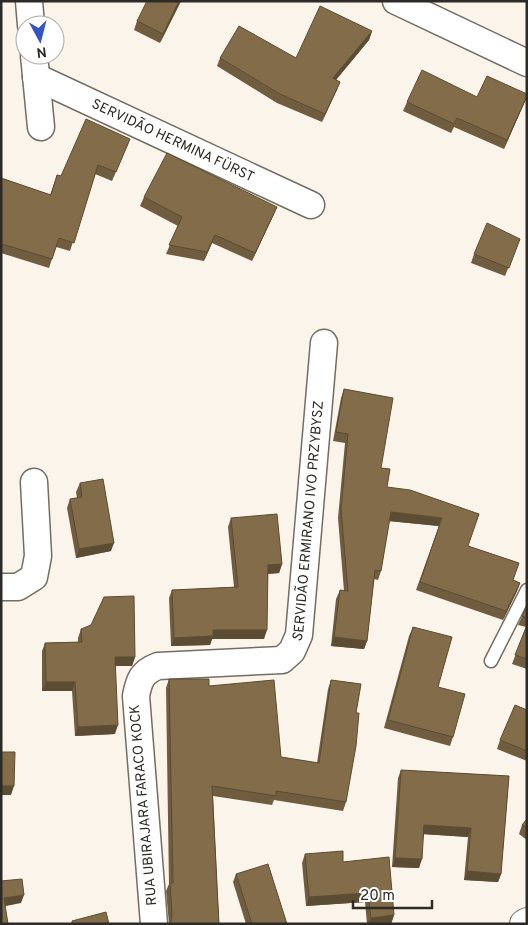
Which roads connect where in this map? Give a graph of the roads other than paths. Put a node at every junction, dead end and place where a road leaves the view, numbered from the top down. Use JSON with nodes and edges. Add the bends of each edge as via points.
{"nodes":[{"id":1,"x":29,"y":1,"type":"edge"},
{"id":2,"x":396,"y":1,"type":"edge"},
{"id":3,"x":30,"y":15,"type":"edge"},
{"id":4,"x":527,"y":63,"type":"edge"},
{"id":5,"x":35,"y":66,"type":"edge"},
{"id":6,"x":41,"y":127,"type":"dead end"},
{"id":7,"x":311,"y":205,"type":"dead end"},
{"id":8,"x":324,"y":343,"type":"dead end"},
{"id":9,"x":34,"y":482,"type":"dead end"},
{"id":10,"x":1,"y":588,"type":"edge"},
{"id":11,"x":527,"y":590,"type":"edge"},
{"id":12,"x":491,"y":661,"type":"dead end"},
{"id":13,"x":158,"y":666,"type":"joint"},
{"id":14,"x":154,"y":924,"type":"edge"}],
"edges":[{"from":1,"to":3,"type":"street"},
{"from":2,"to":4,"type":"street"},
{"from":5,"to":6,"type":"street"},
{"from":5,"to":7,"type":"street","name":"SERVIDÃO HERMINA FÜRST"},
{"from":8,"to":13,"type":"street","name":"SERVIDÃO ERMIRANO IVO PRZYBYSZ","via":[[299,635],[292,651],[282,660]]},
{"from":9,"to":10,"type":"street","via":[[38,556],[34,577],[18,587]]},
{"from":11,"to":12,"type":"lane"},
{"from":13,"to":14,"type":"street","name":"RUA UBIRAJARA FARACO KOCK","via":[[139,679],[136,696]]}]}
